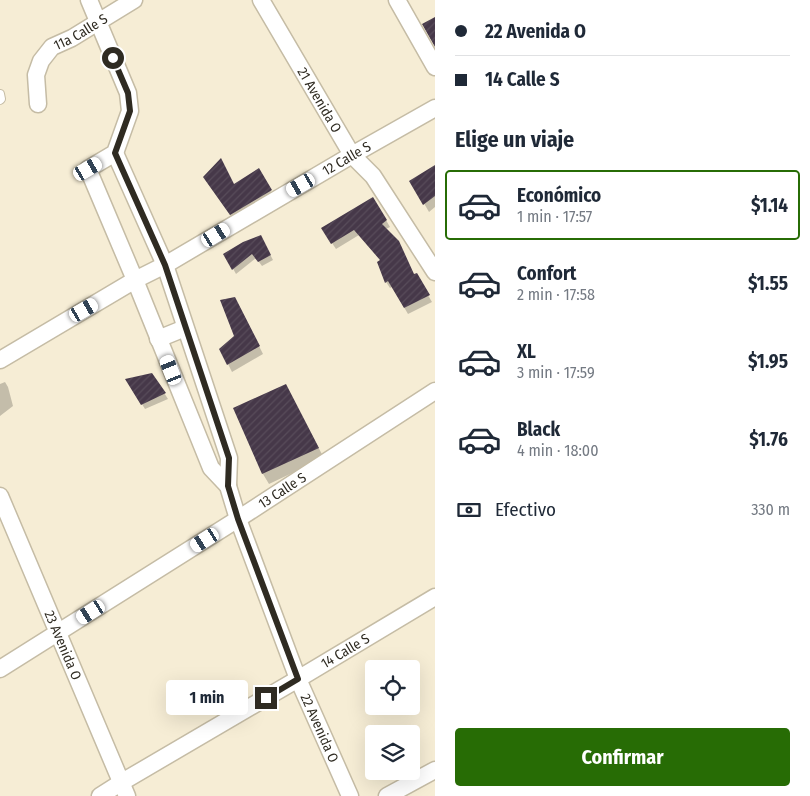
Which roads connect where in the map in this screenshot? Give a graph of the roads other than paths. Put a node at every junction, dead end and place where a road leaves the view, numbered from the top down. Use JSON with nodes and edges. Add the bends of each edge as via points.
{"nodes":[{"id":1,"x":89,"y":0,"type":"edge"},
{"id":2,"x":134,"y":0,"type":"edge"},
{"id":3,"x":261,"y":0,"type":"edge"},
{"id":4,"x":397,"y":0,"type":"edge"},
{"id":5,"x":98,"y":22,"type":"junction"},
{"id":6,"x":435,"y":67,"type":"edge"},
{"id":7,"x":0,"y":94,"type":"edge"},
{"id":8,"x":0,"y":100,"type":"edge"},
{"id":9,"x":38,"y":104,"type":"dead end"},
{"id":10,"x":435,"y":108,"type":"edge"},
{"id":11,"x":115,"y":153,"type":"junction"},
{"id":12,"x":352,"y":155,"type":"junction"},
{"id":13,"x":165,"y":265,"type":"junction"},
{"id":14,"x":435,"y":272,"type":"edge"},
{"id":15,"x":135,"y":280,"type":"junction"},
{"id":16,"x":185,"y":328,"type":"junction"},
{"id":17,"x":158,"y":339,"type":"junction"},
{"id":18,"x":0,"y":360,"type":"edge"},
{"id":19,"x":435,"y":391,"type":"edge"},
{"id":20,"x":228,"y":486,"type":"junction"},
{"id":21,"x":0,"y":496,"type":"edge"},
{"id":22,"x":238,"y":519,"type":"junction"},
{"id":23,"x":435,"y":597,"type":"edge"},
{"id":24,"x":58,"y":632,"type":"junction"},
{"id":25,"x":0,"y":669,"type":"edge"},
{"id":26,"x":298,"y":679,"type":"junction"},
{"id":27,"x":435,"y":770,"type":"edge"},
{"id":28,"x":124,"y":789,"type":"edge"},
{"id":29,"x":100,"y":796,"type":"edge"},
{"id":30,"x":350,"y":796,"type":"edge"},
{"id":31,"x":387,"y":796,"type":"edge"}],
"edges":[{"from":1,"to":5,"type":"street"},
{"from":2,"to":5,"type":"street","name":"11a Calle S"},
{"from":3,"to":12,"type":"street","name":"21 Avenida O"},
{"from":4,"to":6,"type":"street"},
{"from":5,"to":9,"type":"street","name":"11a Calle S","via":[[52,47],[46,54],[36,76]]},
{"from":5,"to":11,"type":"street","via":[[128,93],[130,111]]},
{"from":7,"to":8,"type":"lane"},
{"from":10,"to":12,"type":"street","name":"12 Calle S"},
{"from":11,"to":13,"type":"street"},
{"from":11,"to":15,"type":"street","via":[[88,169]]},
{"from":12,"to":13,"type":"street","name":"12 Calle S"},
{"from":12,"to":14,"type":"street","name":"21 Avenida O","via":[[374,176]]},
{"from":13,"to":15,"type":"street","name":"12 Calle S"},
{"from":13,"to":16,"type":"street"},
{"from":15,"to":17,"type":"street"},
{"from":15,"to":18,"type":"street","name":"12 Calle S"},
{"from":16,"to":17,"type":"street"},
{"from":16,"to":20,"type":"street","via":[[229,458]]},
{"from":17,"to":20,"type":"street","via":[[210,468]]},
{"from":19,"to":22,"type":"street","name":"13 Calle S"},
{"from":20,"to":22,"type":"street","name":"22 Avenida O"},
{"from":21,"to":24,"type":"street","name":"23 Avenida O"},
{"from":22,"to":24,"type":"street","name":"13 Calle S"},
{"from":22,"to":26,"type":"street","name":"22 Avenida O"},
{"from":23,"to":26,"type":"street","name":"14 Calle S"},
{"from":24,"to":25,"type":"street","name":"13 Calle S"},
{"from":24,"to":28,"type":"street","name":"23 Avenida O"},
{"from":26,"to":28,"type":"street","name":"14 Calle S"},
{"from":26,"to":30,"type":"street","name":"22 Avenida O"},
{"from":27,"to":31,"type":"street"},
{"from":28,"to":29,"type":"street","name":"14 Calle S"}]}
